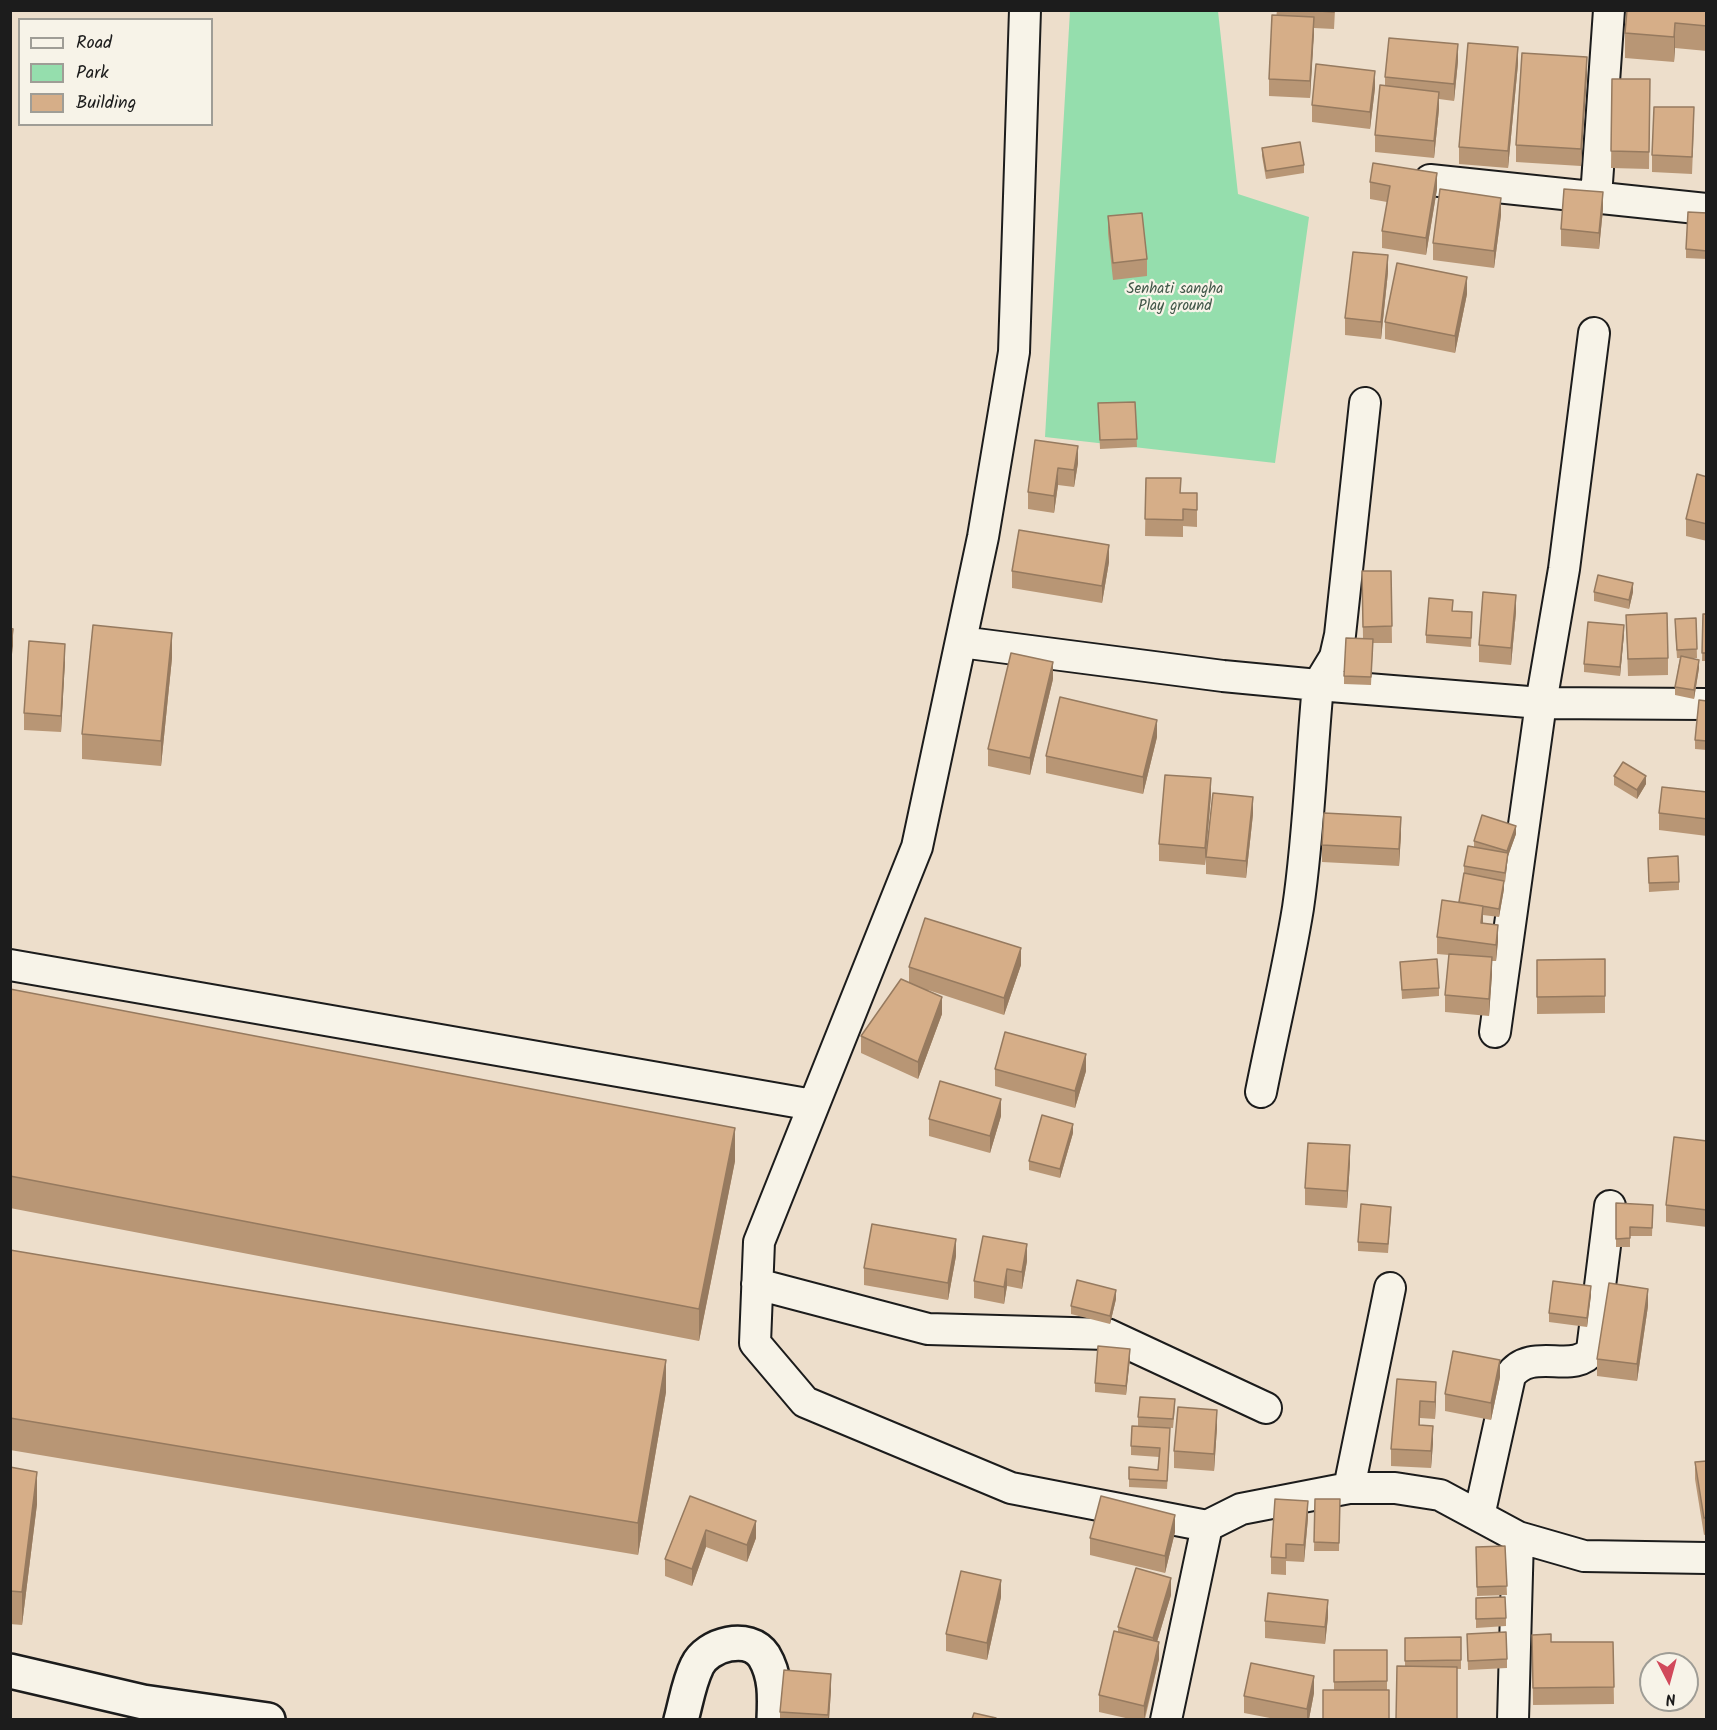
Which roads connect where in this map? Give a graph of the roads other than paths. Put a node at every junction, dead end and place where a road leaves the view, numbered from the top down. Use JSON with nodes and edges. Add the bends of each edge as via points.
{"nodes":[{"id":1,"x":1025,"y":10,"type":"edge"},
{"id":2,"x":1609,"y":10,"type":"edge"},
{"id":3,"x":1430,"y":180,"type":"edge"},
{"id":4,"x":1596,"y":197,"type":"junction"},
{"id":5,"x":1707,"y":209,"type":"edge"},
{"id":6,"x":1594,"y":333,"type":"dead end"},
{"id":7,"x":1365,"y":403,"type":"dead end"},
{"id":8,"x":961,"y":642,"type":"junction"},
{"id":9,"x":1318,"y":685,"type":"junction"},
{"id":10,"x":1541,"y":703,"type":"junction"},
{"id":11,"x":1707,"y":704,"type":"edge"},
{"id":12,"x":10,"y":965,"type":"edge"},
{"id":13,"x":1495,"y":1032,"type":"dead end"},
{"id":14,"x":1261,"y":1092,"type":"dead end"},
{"id":15,"x":813,"y":1105,"type":"junction"},
{"id":16,"x":1610,"y":1206,"type":"dead end"},
{"id":17,"x":757,"y":1284,"type":"junction"},
{"id":18,"x":1390,"y":1288,"type":"dead end"},
{"id":19,"x":1266,"y":1408,"type":"dead end"},
{"id":20,"x":1349,"y":1488,"type":"junction"},
{"id":21,"x":1479,"y":1516,"type":"junction"},
{"id":22,"x":1207,"y":1526,"type":"junction"},
{"id":23,"x":1518,"y":1538,"type":"junction"},
{"id":24,"x":1707,"y":1558,"type":"edge"},
{"id":25,"x":10,"y":1671,"type":"edge"},
{"id":26,"x":268,"y":1719,"type":"edge"},
{"id":27,"x":681,"y":1719,"type":"edge"},
{"id":28,"x":774,"y":1719,"type":"edge"},
{"id":29,"x":1167,"y":1719,"type":"edge"},
{"id":30,"x":1513,"y":1719,"type":"edge"}],
"edges":[{"from":1,"to":8,"type":"street","via":[[1014,352]]},
{"from":2,"to":4,"type":"street"},
{"from":3,"to":4,"type":"street"},
{"from":4,"to":5,"type":"street"},
{"from":6,"to":10,"type":"street","via":[[1564,569]]},
{"from":7,"to":9,"type":"street","via":[[1340,635],[1335,657]]},
{"from":8,"to":9,"type":"street"},
{"from":8,"to":15,"type":"street","via":[[917,847]]},
{"from":9,"to":10,"type":"street"},
{"from":9,"to":14,"type":"street","via":[[1307,835],[1297,909]]},
{"from":10,"to":11,"type":"street"},
{"from":10,"to":13,"type":"street"},
{"from":12,"to":15,"type":"street"},
{"from":15,"to":17,"type":"street","via":[[759,1242]]},
{"from":16,"to":21,"type":"street","via":[[1592,1350],[1581,1359],[1529,1361],[1510,1376]]},
{"from":17,"to":19,"type":"street","via":[[928,1329],[1107,1334]]},
{"from":17,"to":22,"type":"street","via":[[755,1343],[805,1402],[1011,1488]]},
{"from":18,"to":20,"type":"street"},
{"from":20,"to":21,"type":"street","via":[[1395,1488],[1440,1495]]},
{"from":20,"to":22,"type":"street","via":[[1241,1509]]},
{"from":21,"to":23,"type":"street"},
{"from":22,"to":29,"type":"street"},
{"from":23,"to":24,"type":"street","via":[[1584,1556]]},
{"from":23,"to":30,"type":"street"},
{"from":25,"to":26,"type":"street","via":[[143,1702]]},
{"from":27,"to":28,"type":"street","via":[[697,1664],[711,1650],[727,1644],[745,1644],[763,1654],[775,1684]]}]}
